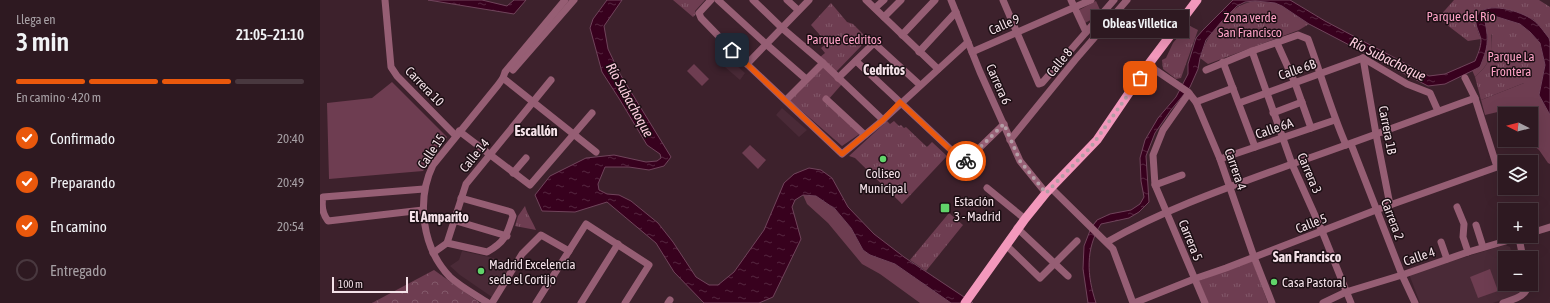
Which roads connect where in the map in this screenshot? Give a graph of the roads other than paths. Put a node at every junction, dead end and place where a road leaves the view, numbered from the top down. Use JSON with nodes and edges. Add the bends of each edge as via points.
{"nodes":[{"id":1,"x":385,"y":0,"type":"edge"},
{"id":2,"x":565,"y":0,"type":"edge"},
{"id":3,"x":574,"y":0,"type":"edge"},
{"id":4,"x":711,"y":0,"type":"edge"},
{"id":5,"x":718,"y":0,"type":"edge"},
{"id":6,"x":753,"y":0,"type":"edge"},
{"id":7,"x":787,"y":0,"type":"edge"},
{"id":8,"x":809,"y":0,"type":"edge"},
{"id":9,"x":866,"y":0,"type":"edge"},
{"id":10,"x":884,"y":0,"type":"edge"},
{"id":11,"x":901,"y":0,"type":"edge"},
{"id":12,"x":935,"y":0,"type":"edge"},
{"id":13,"x":951,"y":0,"type":"edge"},
{"id":14,"x":1003,"y":0,"type":"edge"},
{"id":15,"x":1091,"y":0,"type":"edge"},
{"id":16,"x":1114,"y":0,"type":"edge"},
{"id":17,"x":1127,"y":0,"type":"edge"},
{"id":18,"x":1197,"y":0,"type":"edge"},
{"id":19,"x":1073,"y":3,"type":"edge"},
{"id":20,"x":875,"y":8,"type":"junction"},
{"id":21,"x":798,"y":10,"type":"junction"},
{"id":22,"x":956,"y":12,"type":"junction"},
{"id":23,"x":884,"y":17,"type":"junction"},
{"id":24,"x":782,"y":28,"type":"junction"},
{"id":25,"x":1016,"y":32,"type":"junction"},
{"id":26,"x":1086,"y":32,"type":"junction"},
{"id":27,"x":902,"y":35,"type":"junction"},
{"id":28,"x":968,"y":42,"type":"junction"},
{"id":29,"x":1277,"y":43,"type":"junction"},
{"id":30,"x":766,"y":44,"type":"junction"},
{"id":31,"x":1252,"y":51,"type":"junction"},
{"id":32,"x":919,"y":52,"type":"junction"},
{"id":33,"x":972,"y":52,"type":"junction"},
{"id":34,"x":1363,"y":58,"type":"junction"},
{"id":35,"x":856,"y":61,"type":"junction"},
{"id":36,"x":1223,"y":62,"type":"junction"},
{"id":37,"x":823,"y":63,"type":"junction"},
{"id":38,"x":747,"y":64,"type":"junction"},
{"id":39,"x":1148,"y":65,"type":"junction"},
{"id":40,"x":938,"y":69,"type":"junction"},
{"id":41,"x":1206,"y":70,"type":"dead end"},
{"id":42,"x":1321,"y":74,"type":"junction"},
{"id":43,"x":503,"y":78,"type":"junction"},
{"id":44,"x":838,"y":78,"type":"junction"},
{"id":45,"x":1465,"y":78,"type":"dead end"},
{"id":46,"x":806,"y":79,"type":"junction"},
{"id":47,"x":551,"y":80,"type":"dead end"},
{"id":48,"x":1295,"y":82,"type":"junction"},
{"id":49,"x":920,"y":85,"type":"junction"},
{"id":50,"x":1233,"y":88,"type":"junction"},
{"id":51,"x":1188,"y":92,"type":"junction"},
{"id":52,"x":1267,"y":93,"type":"junction"},
{"id":53,"x":1475,"y":98,"type":"junction"},
{"id":54,"x":826,"y":99,"type":"dead end"},
{"id":55,"x":786,"y":100,"type":"junction"},
{"id":56,"x":534,"y":102,"type":"junction"},
{"id":57,"x":900,"y":102,"type":"junction"},
{"id":58,"x":1196,"y":102,"type":"junction"},
{"id":59,"x":1302,"y":102,"type":"junction"},
{"id":60,"x":1238,"y":103,"type":"junction"},
{"id":61,"x":1438,"y":111,"type":"junction"},
{"id":62,"x":592,"y":113,"type":"dead end"},
{"id":63,"x":1273,"y":113,"type":"junction"},
{"id":64,"x":883,"y":120,"type":"junction"},
{"id":65,"x":1335,"y":120,"type":"junction"},
{"id":66,"x":1004,"y":124,"type":"junction"},
{"id":67,"x":1311,"y":128,"type":"junction"},
{"id":68,"x":458,"y":134,"type":"junction"},
{"id":69,"x":574,"y":134,"type":"junction"},
{"id":70,"x":865,"y":134,"type":"junction"},
{"id":71,"x":1376,"y":134,"type":"junction"},
{"id":72,"x":1283,"y":137,"type":"junction"},
{"id":73,"x":1010,"y":140,"type":"junction"},
{"id":74,"x":1349,"y":144,"type":"junction"},
{"id":75,"x":1255,"y":147,"type":"junction"},
{"id":76,"x":596,"y":152,"type":"dead end"},
{"id":77,"x":490,"y":154,"type":"junction"},
{"id":78,"x":526,"y":158,"type":"dead end"},
{"id":79,"x":1220,"y":159,"type":"junction"},
{"id":80,"x":1292,"y":164,"type":"junction"},
{"id":81,"x":513,"y":173,"type":"junction"},
{"id":82,"x":1182,"y":175,"type":"dead end"},
{"id":83,"x":1155,"y":185,"type":"junction"},
{"id":84,"x":1229,"y":186,"type":"junction"},
{"id":85,"x":987,"y":188,"type":"dead end"},
{"id":86,"x":424,"y":189,"type":"junction"},
{"id":87,"x":1049,"y":190,"type":"junction"},
{"id":88,"x":461,"y":198,"type":"junction"},
{"id":89,"x":1390,"y":205,"type":"junction"},
{"id":90,"x":1457,"y":207,"type":"dead end"},
{"id":91,"x":423,"y":210,"type":"junction"},
{"id":92,"x":1376,"y":210,"type":"junction"},
{"id":93,"x":1167,"y":212,"type":"junction"},
{"id":94,"x":1025,"y":219,"type":"junction"},
{"id":95,"x":453,"y":220,"type":"junction"},
{"id":96,"x":1476,"y":225,"type":"dead end"},
{"id":97,"x":1550,"y":227,"type":"edge"},
{"id":98,"x":1018,"y":228,"type":"junction"},
{"id":99,"x":1322,"y":231,"type":"junction"},
{"id":100,"x":1538,"y":231,"type":"edge"},
{"id":101,"x":507,"y":236,"type":"junction"},
{"id":102,"x":1077,"y":241,"type":"dead end"},
{"id":103,"x":1107,"y":242,"type":"junction"},
{"id":104,"x":1441,"y":242,"type":"dead end"},
{"id":105,"x":447,"y":243,"type":"junction"},
{"id":106,"x":1498,"y":243,"type":"edge"},
{"id":107,"x":618,"y":244,"type":"junction"},
{"id":108,"x":1006,"y":245,"type":"junction"},
{"id":109,"x":1483,"y":247,"type":"junction"},
{"id":110,"x":569,"y":251,"type":"junction"},
{"id":111,"x":1468,"y":252,"type":"junction"},
{"id":112,"x":433,"y":253,"type":"junction"},
{"id":113,"x":1254,"y":257,"type":"junction"},
{"id":114,"x":1447,"y":259,"type":"junction"},
{"id":115,"x":1054,"y":262,"type":"junction"},
{"id":116,"x":1402,"y":275,"type":"junction"},
{"id":117,"x":1068,"y":276,"type":"dead end"},
{"id":118,"x":1194,"y":279,"type":"junction"},
{"id":119,"x":1526,"y":291,"type":"edge"},
{"id":120,"x":1346,"y":292,"type":"junction"},
{"id":121,"x":488,"y":303,"type":"edge"},
{"id":122,"x":492,"y":303,"type":"edge"},
{"id":123,"x":536,"y":303,"type":"edge"},
{"id":124,"x":581,"y":303,"type":"edge"},
{"id":125,"x":625,"y":303,"type":"edge"},
{"id":126,"x":965,"y":303,"type":"edge"},
{"id":127,"x":1133,"y":303,"type":"edge"},
{"id":128,"x":1205,"y":303,"type":"edge"},
{"id":129,"x":1272,"y":303,"type":"edge"},
{"id":130,"x":1323,"y":303,"type":"edge"},
{"id":131,"x":1351,"y":303,"type":"edge"},
{"id":132,"x":1415,"y":303,"type":"edge"},
{"id":133,"x":1505,"y":303,"type":"edge"}],
"edges":[{"from":1,"to":68,"type":"street","name":"Carrera 10","via":[[391,67],[397,76]]},
{"from":2,"to":43,"type":"street","name":"Calle 15","via":[[505,72]]},
{"from":3,"to":43,"type":"street","name":"Calle 15","via":[[509,75]]},
{"from":4,"to":38,"type":"street","via":[[699,15]]},
{"from":5,"to":30,"type":"street"},
{"from":6,"to":24,"type":"street"},
{"from":7,"to":21,"type":"street"},
{"from":8,"to":21,"type":"street"},
{"from":9,"to":20,"type":"street"},
{"from":10,"to":20,"type":"street"},
{"from":11,"to":23,"type":"street"},
{"from":12,"to":27,"type":"street"},
{"from":13,"to":22,"type":"street","name":"Carrera 6"},
{"from":14,"to":25,"type":"street"},
{"from":15,"to":19,"type":"street","name":"Calle 9"},
{"from":16,"to":26,"type":"street"},
{"from":17,"to":73,"type":"street","name":"Calle 8"},
{"from":18,"to":39,"type":"main road"},
{"from":19,"to":25,"type":"street","name":"Calle 9"},
{"from":19,"to":26,"type":"street"},
{"from":20,"to":23,"type":"street"},
{"from":21,"to":24,"type":"street"},
{"from":22,"to":28,"type":"street","name":"Carrera 6"},
{"from":22,"to":32,"type":"street"},
{"from":23,"to":27,"type":"street"},
{"from":24,"to":30,"type":"street"},
{"from":24,"to":37,"type":"street"},
{"from":25,"to":26,"type":"street","via":[[1039,84]]},
{"from":25,"to":33,"type":"street","name":"Calle 9"},
{"from":27,"to":32,"type":"street"},
{"from":28,"to":33,"type":"street","name":"Carrera 6"},
{"from":28,"to":40,"type":"street"},
{"from":29,"to":31,"type":"street","name":"Carrera 2"},
{"from":29,"to":42,"type":"street","name":"Carrera 2","via":[[1298,35],[1308,39]]},
{"from":29,"to":48,"type":"street"},
{"from":30,"to":38,"type":"street"},
{"from":30,"to":46,"type":"street"},
{"from":31,"to":36,"type":"street","name":"Carrera 2"},
{"from":31,"to":52,"type":"street","name":"Carrera 3"},
{"from":32,"to":40,"type":"street"},
{"from":33,"to":66,"type":"street","name":"Carrera 6"},
{"from":34,"to":42,"type":"street","name":"Calle 6B"},
{"from":34,"to":61,"type":"street","via":[[1395,78],[1430,93]]},
{"from":34,"to":71,"type":"street","name":"Carrera 1B"},
{"from":35,"to":44,"type":"street"},
{"from":35,"to":49,"type":"street","via":[[874,43]]},
{"from":35,"to":57,"type":"street"},
{"from":36,"to":41,"type":"street","name":"Carrera 2"},
{"from":36,"to":50,"type":"street"},
{"from":37,"to":44,"type":"street"},
{"from":37,"to":46,"type":"street"},
{"from":38,"to":55,"type":"street"},
{"from":39,"to":51,"type":"street","name":"Carrera 4"},
{"from":39,"to":87,"type":"main road","via":[[1097,140]]},
{"from":40,"to":49,"type":"street"},
{"from":42,"to":48,"type":"street","name":"Calle 6B"},
{"from":42,"to":65,"type":"street","name":"Carrera 2"},
{"from":43,"to":56,"type":"street"},
{"from":43,"to":68,"type":"street","name":"Calle 15"},
{"from":44,"to":64,"type":"street"},
{"from":45,"to":53,"type":"street"},
{"from":46,"to":55,"type":"street"},
{"from":47,"to":56,"type":"street","name":"Calle 14"},
{"from":48,"to":52,"type":"street","name":"Calle 6B"},
{"from":48,"to":59,"type":"street"},
{"from":49,"to":57,"type":"street"},
{"from":50,"to":58,"type":"street"},
{"from":50,"to":60,"type":"street"},
{"from":51,"to":58,"type":"street","name":"Carrera 4"},
{"from":51,"to":83,"type":"street","via":[[1163,130],[1153,154]]},
{"from":52,"to":60,"type":"street","name":"Calle 6B"},
{"from":52,"to":63,"type":"street","name":"Carrera 3"},
{"from":53,"to":61,"type":"street"},
{"from":53,"to":89,"type":"street","name":"Calle 5","via":[[1497,167]]},
{"from":54,"to":70,"type":"street"},
{"from":55,"to":70,"type":"street","via":[[842,154]]},
{"from":56,"to":69,"type":"street"},
{"from":56,"to":77,"type":"street","name":"Calle 14"},
{"from":57,"to":64,"type":"street"},
{"from":57,"to":66,"type":"street","via":[[963,161],[966,161]]},
{"from":58,"to":79,"type":"street","name":"Carrera 4"},
{"from":59,"to":63,"type":"street"},
{"from":59,"to":67,"type":"street"},
{"from":60,"to":75,"type":"street"},
{"from":61,"to":71,"type":"street"},
{"from":62,"to":69,"type":"street"},
{"from":63,"to":72,"type":"street","name":"Carrera 3"},
{"from":64,"to":70,"type":"street"},
{"from":65,"to":67,"type":"street","name":"Calle 6A"},
{"from":65,"to":74,"type":"street","name":"Carrera 2"},
{"from":66,"to":73,"type":"street","name":"Carrera 6"},
{"from":67,"to":72,"type":"street","name":"Calle 6A"},
{"from":68,"to":77,"type":"street","name":"Carrera 10"},
{"from":68,"to":86,"type":"street","name":"Calle 15","via":[[433,165]]},
{"from":69,"to":76,"type":"street"},
{"from":69,"to":81,"type":"street","name":"Carrera 10","via":[[530,185]]},
{"from":71,"to":74,"type":"street"},
{"from":71,"to":89,"type":"street","name":"Carrera 1B"},
{"from":72,"to":75,"type":"street","name":"Calle 6A"},
{"from":72,"to":80,"type":"street","name":"Carrera 3"},
{"from":73,"to":87,"type":"street","name":"Carrera 6","via":[[1020,161]]},
{"from":74,"to":80,"type":"street"},
{"from":74,"to":92,"type":"street","name":"Carrera 2"},
{"from":75,"to":79,"type":"street","name":"Calle 6A"},
{"from":77,"to":81,"type":"street","name":"Carrera 10"},
{"from":77,"to":88,"type":"street","name":"Calle 14","via":[[466,184]]},
{"from":78,"to":81,"type":"street"},
{"from":79,"to":84,"type":"street","name":"Carrera 4"},
{"from":80,"to":84,"type":"street"},
{"from":80,"to":99,"type":"street","name":"Carrera 3"},
{"from":82,"to":83,"type":"street"},
{"from":83,"to":93,"type":"street","name":"Carrera 5"},
{"from":84,"to":93,"type":"street"},
{"from":84,"to":113,"type":"street","name":"Carrera 4"},
{"from":85,"to":94,"type":"street"},
{"from":86,"to":91,"type":"street","name":"Calle 15"},
{"from":86,"to":91,"type":"street","via":[[323,197],[322,209],[328,221]]},
{"from":87,"to":94,"type":"main road"},
{"from":87,"to":103,"type":"street","name":"Carrera 6"},
{"from":88,"to":95,"type":"street","name":"Calle 14"},
{"from":88,"to":101,"type":"street","via":[[512,214]]},
{"from":89,"to":92,"type":"street","name":"Calle 5"},
{"from":90,"to":111,"type":"street","via":[[1464,224],[1463,237]]},
{"from":91,"to":112,"type":"street","name":"Calle 15"},
{"from":92,"to":99,"type":"street","name":"Calle 5"},
{"from":92,"to":116,"type":"street","name":"Carrera 2"},
{"from":93,"to":103,"type":"street"},
{"from":93,"to":118,"type":"street","name":"Carrera 5"},
{"from":94,"to":98,"type":"main road"},
{"from":95,"to":101,"type":"street"},
{"from":95,"to":105,"type":"street","name":"Calle 14"},
{"from":96,"to":109,"type":"street"},
{"from":97,"to":100,"type":"street"},
{"from":98,"to":108,"type":"main road"},
{"from":98,"to":115,"type":"street"},
{"from":99,"to":113,"type":"street","name":"Calle 5"},
{"from":99,"to":120,"type":"street","name":"Carrera 3"},
{"from":101,"to":105,"type":"street","via":[[487,252]]},
{"from":102,"to":115,"type":"street"},
{"from":103,"to":127,"type":"street","name":"Carrera 6"},
{"from":104,"to":114,"type":"street"},
{"from":105,"to":112,"type":"street"},
{"from":106,"to":109,"type":"street","name":"Calle 4"},
{"from":107,"to":110,"type":"street","via":[[586,224]]},
{"from":107,"to":124,"type":"street"},
{"from":107,"to":125,"type":"street","via":[[649,265]]},
{"from":108,"to":115,"type":"street","via":[[1040,278]]},
{"from":108,"to":126,"type":"main road"},
{"from":109,"to":111,"type":"street","name":"Calle 4"},
{"from":110,"to":122,"type":"street","via":[[541,235],[522,254]]},
{"from":110,"to":123,"type":"street"},
{"from":111,"to":114,"type":"street","name":"Calle 4"},
{"from":112,"to":121,"type":"street","name":"Calle 15","via":[[450,276]]},
{"from":113,"to":118,"type":"street","name":"Calle 5"},
{"from":113,"to":129,"type":"street","name":"Carrera 4"},
{"from":114,"to":116,"type":"street","name":"Calle 4"},
{"from":115,"to":117,"type":"street"},
{"from":116,"to":120,"type":"street","name":"Calle 4"},
{"from":116,"to":132,"type":"street","name":"Carrera 2"},
{"from":118,"to":127,"type":"street","name":"Calle 5"},
{"from":118,"to":128,"type":"street","name":"Carrera 5"},
{"from":119,"to":133,"type":"street"},
{"from":120,"to":130,"type":"street","name":"Calle 4"},
{"from":120,"to":131,"type":"street","name":"Carrera 3"}]}
